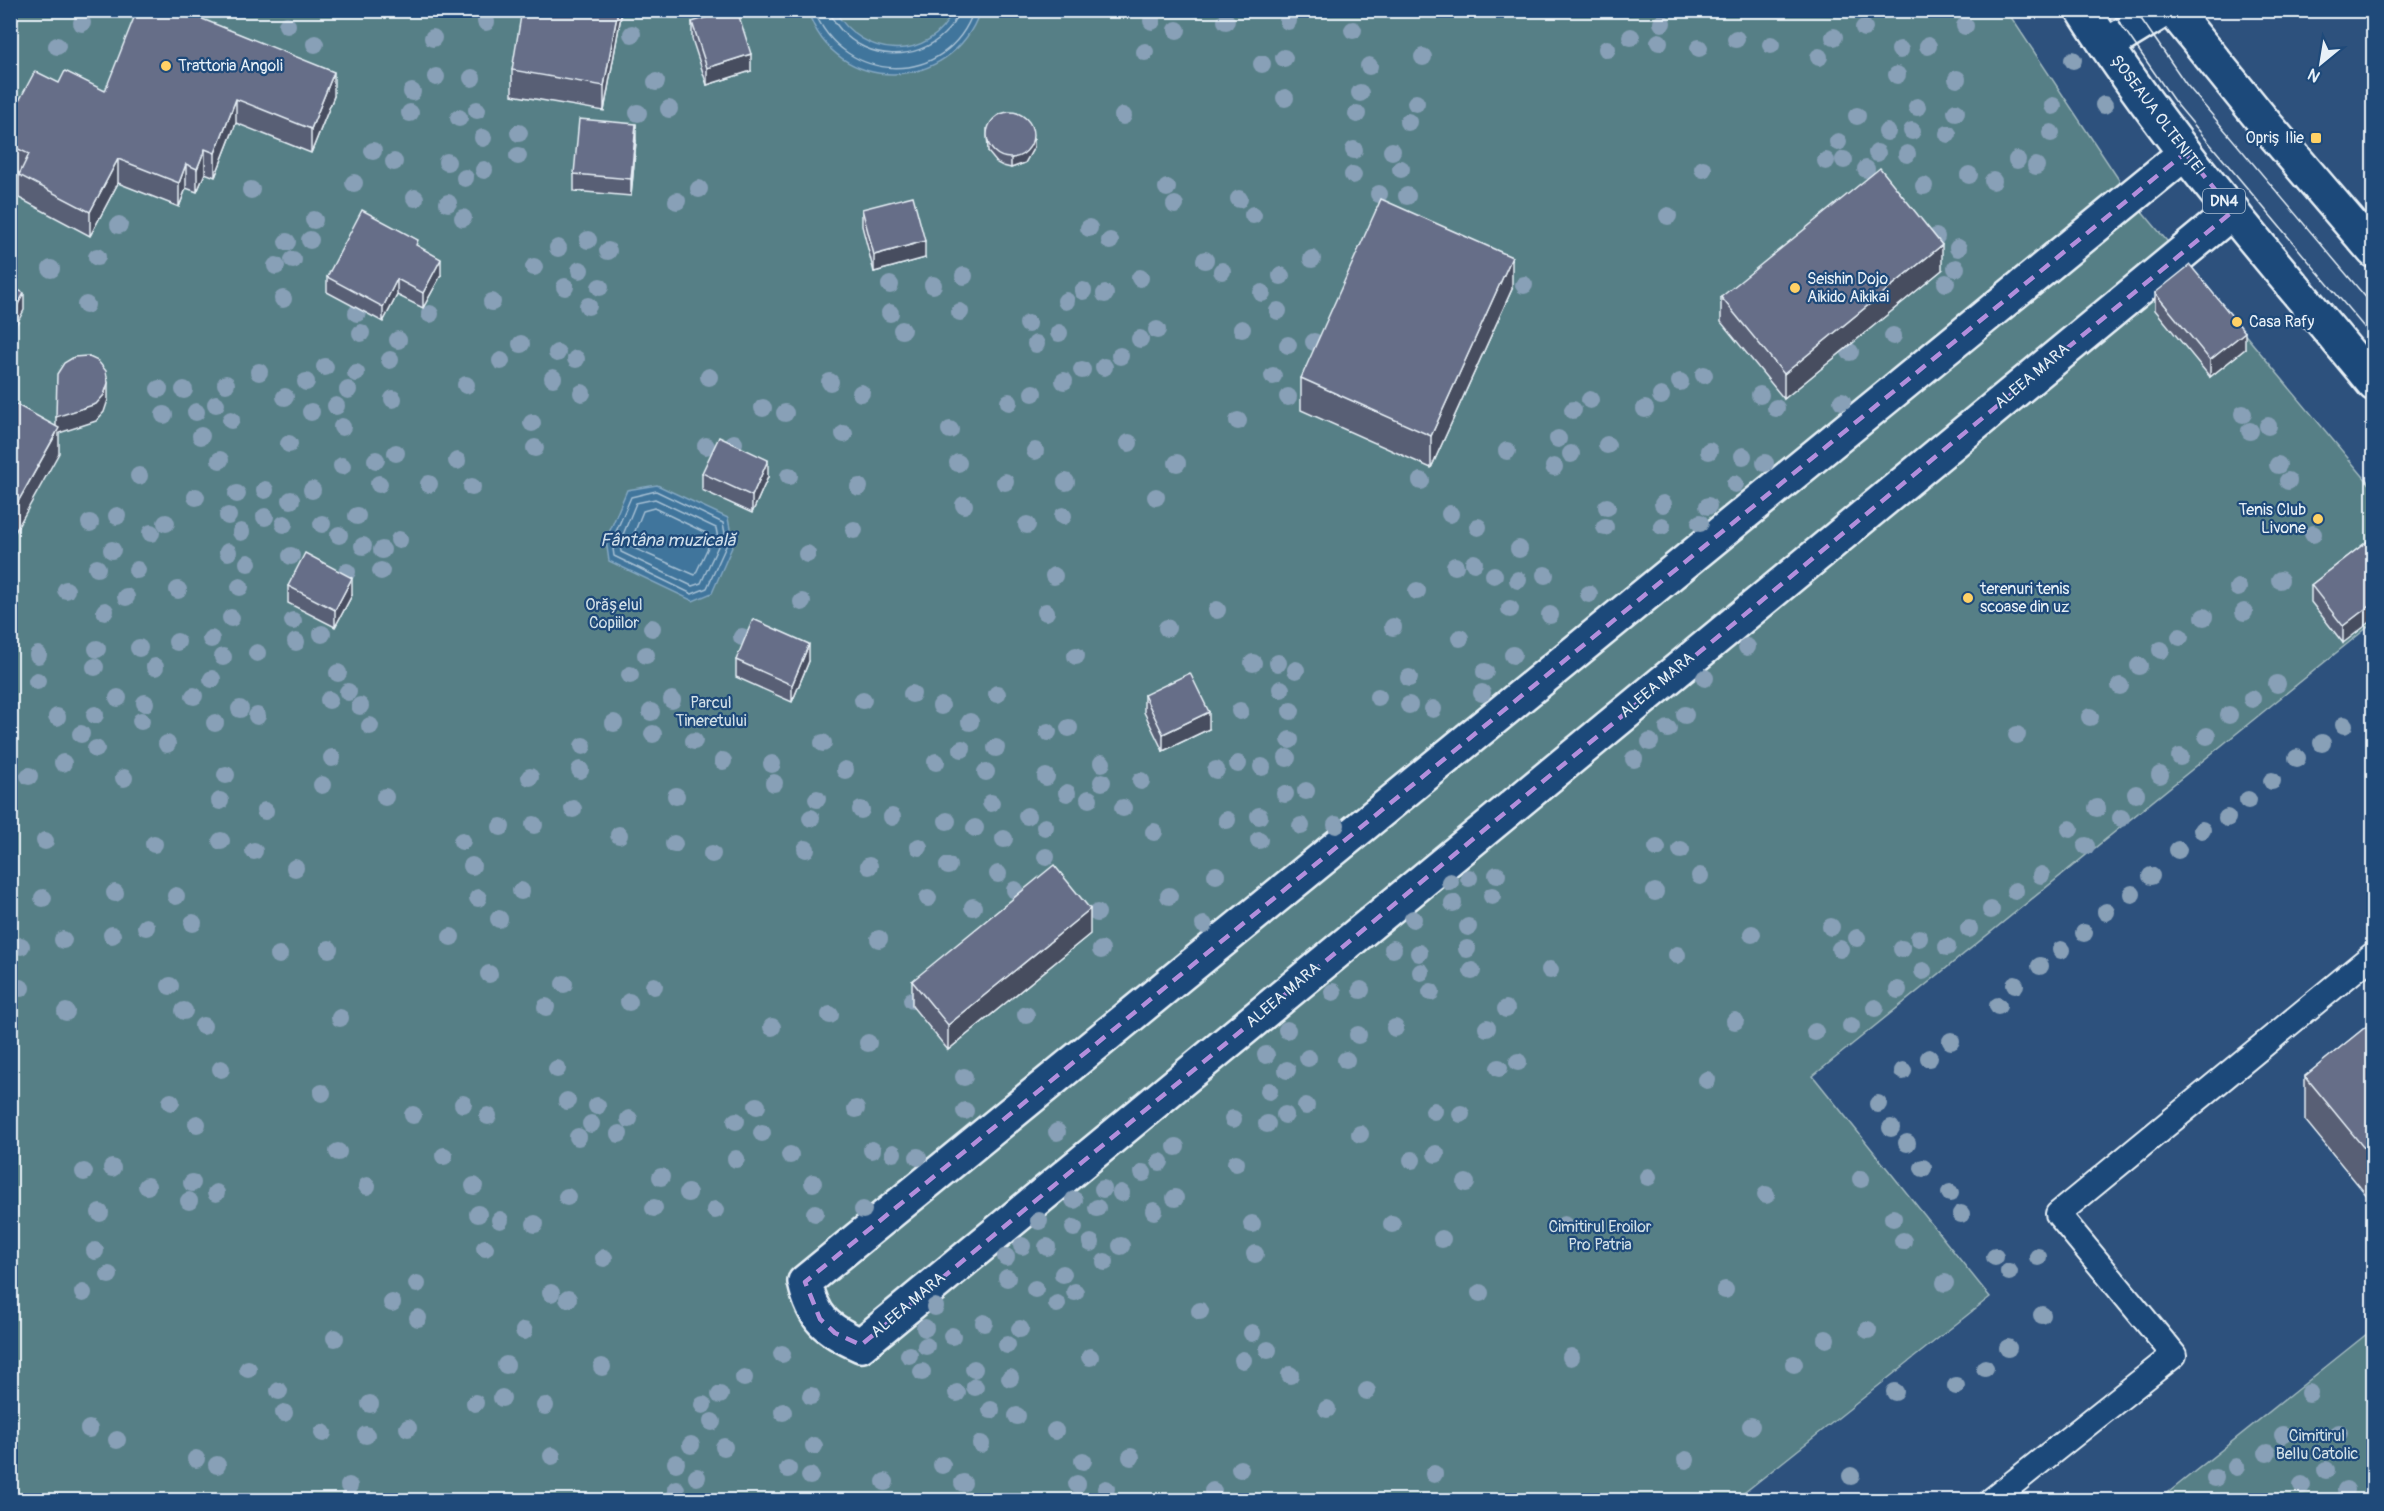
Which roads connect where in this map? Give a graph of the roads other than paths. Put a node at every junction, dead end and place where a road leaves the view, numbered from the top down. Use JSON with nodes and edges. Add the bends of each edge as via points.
{"nodes":[{"id":1,"x":2083,"y":10,"type":"edge"},
{"id":2,"x":2164,"y":10,"type":"edge"},
{"id":3,"x":2172,"y":10,"type":"edge"},
{"id":4,"x":2107,"y":45,"type":"junction"},
{"id":5,"x":2185,"y":153,"type":"junction"},
{"id":6,"x":2233,"y":211,"type":"junction"},
{"id":7,"x":2373,"y":251,"type":"edge"},
{"id":8,"x":2373,"y":384,"type":"edge"},
{"id":9,"x":2373,"y":954,"type":"edge"},
{"id":10,"x":1992,"y":1500,"type":"edge"}],
"edges":[{"from":1,"to":4,"type":"street","name":"ȘOSEAUA OLTENIȚEI","number":"DN4"},
{"from":2,"to":4,"type":"street"},
{"from":3,"to":7,"type":"street"},
{"from":4,"to":5,"type":"street","name":"ȘOSEAUA OLTENIȚEI","number":"DN4"},
{"from":5,"to":6,"type":"street","name":"ȘOSEAUA OLTENIȚEI","number":"DN4"},
{"from":5,"to":6,"type":"street","name":"ALEEA MARA","via":[[805,1282],[809,1300],[820,1319],[835,1333],[861,1344]]},
{"from":6,"to":8,"type":"street","name":"ȘOSEAUA OLTENIȚEI","number":"DN4"},
{"from":9,"to":10,"type":"lane","via":[[2058,1214],[2174,1355]]}]}
